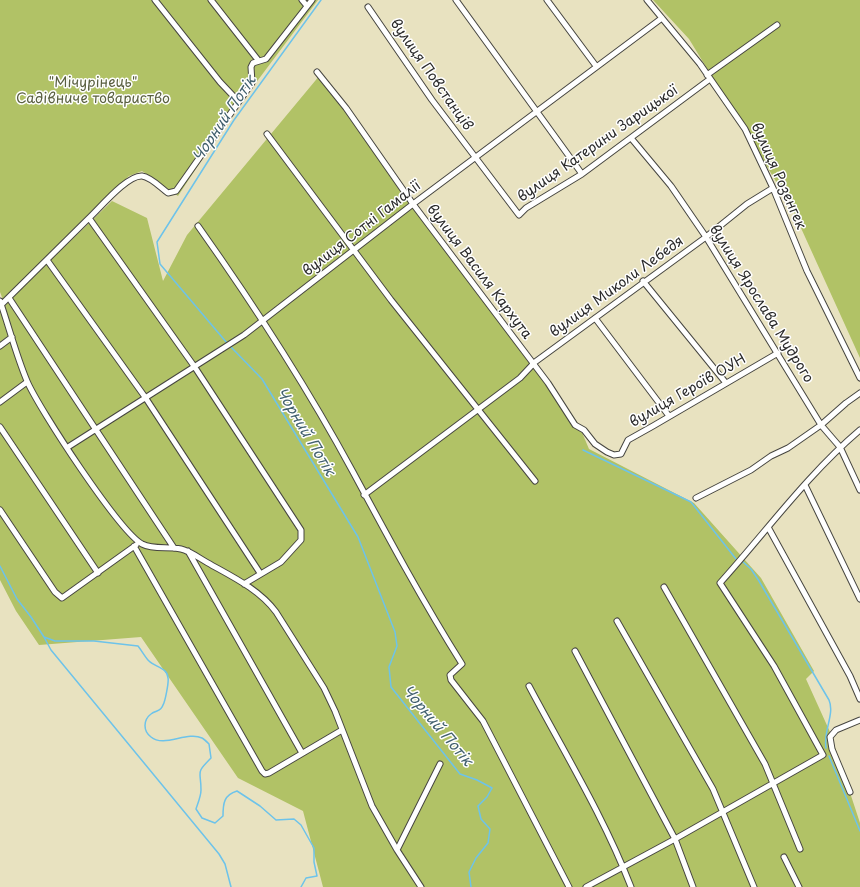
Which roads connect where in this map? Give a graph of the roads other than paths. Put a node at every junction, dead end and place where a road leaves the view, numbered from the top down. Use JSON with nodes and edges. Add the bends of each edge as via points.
{"nodes":[{"id":1,"x":155,"y":0,"type":"edge"},
{"id":2,"x":211,"y":0,"type":"edge"},
{"id":3,"x":302,"y":0,"type":"edge"},
{"id":4,"x":312,"y":0,"type":"edge"},
{"id":5,"x":456,"y":0,"type":"edge"},
{"id":6,"x":547,"y":0,"type":"edge"},
{"id":7,"x":647,"y":0,"type":"edge"},
{"id":8,"x":307,"y":6,"type":"junction"},
{"id":9,"x":368,"y":6,"type":"dead end"},
{"id":10,"x":662,"y":18,"type":"junction"},
{"id":11,"x":777,"y":25,"type":"dead end"},
{"id":12,"x":258,"y":60,"type":"junction"},
{"id":13,"x":596,"y":66,"type":"junction"},
{"id":14,"x":317,"y":72,"type":"dead end"},
{"id":15,"x":709,"y":77,"type":"junction"},
{"id":16,"x":238,"y":101,"type":"junction"},
{"id":17,"x":536,"y":111,"type":"junction"},
{"id":18,"x":267,"y":134,"type":"dead end"},
{"id":19,"x":631,"y":138,"type":"junction"},
{"id":20,"x":476,"y":158,"type":"junction"},
{"id":21,"x":582,"y":174,"type":"junction"},
{"id":22,"x":774,"y":188,"type":"junction"},
{"id":23,"x":413,"y":204,"type":"junction"},
{"id":24,"x":89,"y":218,"type":"junction"},
{"id":25,"x":198,"y":226,"type":"dead end"},
{"id":26,"x":706,"y":237,"type":"junction"},
{"id":27,"x":354,"y":250,"type":"junction"},
{"id":28,"x":47,"y":260,"type":"junction"},
{"id":29,"x":643,"y":281,"type":"junction"},
{"id":30,"x":8,"y":298,"type":"junction"},
{"id":31,"x":1,"y":303,"type":"edge"},
{"id":32,"x":595,"y":318,"type":"junction"},
{"id":33,"x":264,"y":320,"type":"junction"},
{"id":34,"x":12,"y":337,"type":"junction"},
{"id":35,"x":0,"y":346,"type":"edge"},
{"id":36,"x":778,"y":353,"type":"junction"},
{"id":37,"x":533,"y":364,"type":"junction"},
{"id":38,"x":194,"y":366,"type":"junction"},
{"id":39,"x":860,"y":378,"type":"edge"},
{"id":40,"x":27,"y":382,"type":"junction"},
{"id":41,"x":726,"y":383,"type":"junction"},
{"id":42,"x":860,"y":393,"type":"edge"},
{"id":43,"x":145,"y":397,"type":"junction"},
{"id":44,"x":0,"y":402,"type":"edge"},
{"id":45,"x":478,"y":409,"type":"junction"},
{"id":46,"x":669,"y":416,"type":"junction"},
{"id":47,"x":821,"y":425,"type":"junction"},
{"id":48,"x":0,"y":427,"type":"edge"},
{"id":49,"x":96,"y":429,"type":"junction"},
{"id":50,"x":860,"y":430,"type":"edge"},
{"id":51,"x":595,"y":444,"type":"joint"},
{"id":52,"x":68,"y":447,"type":"junction"},
{"id":53,"x":840,"y":448,"type":"junction"},
{"id":54,"x":535,"y":481,"type":"dead end"},
{"id":55,"x":806,"y":485,"type":"junction"},
{"id":56,"x":860,"y":490,"type":"edge"},
{"id":57,"x":364,"y":495,"type":"junction"},
{"id":58,"x":696,"y":498,"type":"dead end"},
{"id":59,"x":0,"y":510,"type":"edge"},
{"id":60,"x":768,"y":527,"type":"junction"},
{"id":61,"x":139,"y":542,"type":"junction"},
{"id":62,"x":134,"y":546,"type":"junction"},
{"id":63,"x":174,"y":548,"type":"junction"},
{"id":64,"x":188,"y":551,"type":"junction"},
{"id":65,"x":98,"y":573,"type":"junction"},
{"id":66,"x":260,"y":573,"type":"junction"},
{"id":67,"x":244,"y":584,"type":"junction"},
{"id":68,"x":664,"y":587,"type":"dead end"},
{"id":69,"x":860,"y":599,"type":"edge"},
{"id":70,"x":617,"y":621,"type":"dead end"},
{"id":71,"x":576,"y":650,"type":"dead end"},
{"id":72,"x":529,"y":686,"type":"dead end"},
{"id":73,"x":860,"y":699,"type":"edge"},
{"id":74,"x":860,"y":720,"type":"edge"},
{"id":75,"x":342,"y":730,"type":"junction"},
{"id":76,"x":302,"y":753,"type":"junction"},
{"id":77,"x":440,"y":764,"type":"dead end"},
{"id":78,"x":774,"y":782,"type":"junction"},
{"id":79,"x":850,"y":792,"type":"dead end"},
{"id":80,"x":723,"y":810,"type":"junction"},
{"id":81,"x":675,"y":839,"type":"junction"},
{"id":82,"x":800,"y":849,"type":"dead end"},
{"id":83,"x":397,"y":850,"type":"junction"},
{"id":84,"x":784,"y":857,"type":"dead end"},
{"id":85,"x":623,"y":867,"type":"junction"},
{"id":86,"x":421,"y":887,"type":"edge"},
{"id":87,"x":569,"y":887,"type":"edge"},
{"id":88,"x":586,"y":887,"type":"edge"},
{"id":89,"x":631,"y":887,"type":"edge"},
{"id":90,"x":693,"y":887,"type":"edge"},
{"id":91,"x":754,"y":887,"type":"edge"},
{"id":92,"x":799,"y":887,"type":"edge"}],
"edges":[{"from":1,"to":16,"type":"street"},
{"from":2,"to":12,"type":"street"},
{"from":3,"to":8,"type":"street"},
{"from":4,"to":8,"type":"street"},
{"from":5,"to":17,"type":"street"},
{"from":6,"to":13,"type":"street"},
{"from":7,"to":10,"type":"street","name":"вулиця Розенгек"},
{"from":8,"to":12,"type":"street","via":[[266,59]]},
{"from":9,"to":20,"type":"street","name":"вулиця Повстанців","via":[[432,100]]},
{"from":10,"to":13,"type":"street","name":"вулиця Сотні Гамалії"},
{"from":10,"to":15,"type":"street","name":"вулиця Розенгек"},
{"from":11,"to":15,"type":"street","name":"вулиця Катерини Зарицької"},
{"from":12,"to":16,"type":"street","via":[[251,67],[252,83]]},
{"from":13,"to":17,"type":"street","name":"вулиця Сотні Гамалії"},
{"from":14,"to":23,"type":"street","name":"вулиця Василя Кархута","via":[[346,108]]},
{"from":15,"to":19,"type":"street","name":"вулиця Катерини Зарицької"},
{"from":15,"to":22,"type":"street","name":"вулиця Розенгек","via":[[745,129]]},
{"from":16,"to":24,"type":"street","via":[[176,191],[168,193],[147,177],[136,176],[126,182]]},
{"from":17,"to":20,"type":"street","name":"вулиця Сотні Гамалії"},
{"from":17,"to":21,"type":"street"},
{"from":18,"to":27,"type":"street"},
{"from":19,"to":21,"type":"street","name":"вулиця Катерини Зарицької"},
{"from":19,"to":26,"type":"street","name":"вулиця Ярослава Мудрого","via":[[671,186]]},
{"from":20,"to":21,"type":"street","name":"вулиця Катерини Зарицької","via":[[519,215],[526,208]]},
{"from":20,"to":23,"type":"street","name":"вулиця Сотні Гамалії"},
{"from":22,"to":26,"type":"street","name":"вулиця Миколи Лебедя","via":[[747,204]]},
{"from":22,"to":39,"type":"street","name":"вулиця Розенгек","via":[[807,271]]},
{"from":23,"to":27,"type":"street","name":"вулиця Сотні Гамалії"},
{"from":23,"to":37,"type":"street","name":"вулиця Василя Кархута"},
{"from":24,"to":28,"type":"street"},
{"from":24,"to":38,"type":"street"},
{"from":25,"to":33,"type":"street"},
{"from":26,"to":29,"type":"street","name":"вулиця Миколи Лебедя"},
{"from":26,"to":36,"type":"street","name":"вулиця Ярослава Мудрого"},
{"from":27,"to":33,"type":"street","name":"вулиця Сотні Гамалії"},
{"from":27,"to":45,"type":"street"},
{"from":28,"to":30,"type":"street"},
{"from":28,"to":43,"type":"street"},
{"from":29,"to":32,"type":"street","name":"вулиця Миколи Лебедя"},
{"from":29,"to":41,"type":"street"},
{"from":30,"to":31,"type":"street"},
{"from":30,"to":49,"type":"street"},
{"from":31,"to":34,"type":"street"},
{"from":32,"to":37,"type":"street","name":"вулиця Миколи Лебедя"},
{"from":32,"to":46,"type":"street"},
{"from":33,"to":38,"type":"street","name":"вулиця Сотні Гамалії"},
{"from":33,"to":57,"type":"street"},
{"from":34,"to":35,"type":"street"},
{"from":34,"to":40,"type":"street"},
{"from":36,"to":41,"type":"street","name":"вулиця Героїв ОУН"},
{"from":36,"to":47,"type":"street","name":"вулиця Ярослава Мудрого"},
{"from":37,"to":45,"type":"street","name":"вулиця Миколи Лебедя","via":[[520,378]]},
{"from":37,"to":51,"type":"street","name":"вулиця Василя Кархута","via":[[561,401],[575,425],[584,430]]},
{"from":38,"to":43,"type":"street","name":"вулиця Сотні Гамалії"},
{"from":38,"to":66,"type":"street","via":[[302,534],[301,540],[282,562]]},
{"from":40,"to":44,"type":"street"},
{"from":40,"to":52,"type":"street"},
{"from":41,"to":46,"type":"street","name":"вулиця Героїв ОУН"},
{"from":42,"to":47,"type":"street"},
{"from":43,"to":49,"type":"street","name":"вулиця Сотні Гамалії"},
{"from":43,"to":66,"type":"street"},
{"from":45,"to":54,"type":"street"},
{"from":45,"to":57,"type":"street","name":"вулиця Миколи Лебедя"},
{"from":46,"to":51,"type":"street","name":"вулиця Героїв ОУН","via":[[630,439],[618,454],[612,454]]},
{"from":47,"to":53,"type":"street","name":"вулиця Ярослава Мудрого"},
{"from":47,"to":58,"type":"street","via":[[751,470]]},
{"from":48,"to":65,"type":"street"},
{"from":49,"to":52,"type":"street","name":"вулиця Сотні Гамалії"},
{"from":49,"to":63,"type":"street"},
{"from":50,"to":53,"type":"street"},
{"from":52,"to":61,"type":"street","via":[[104,500]]},
{"from":53,"to":55,"type":"street"},
{"from":53,"to":56,"type":"street","name":"вулиця Ярослава Мудрого"},
{"from":55,"to":60,"type":"street"},
{"from":55,"to":69,"type":"street"},
{"from":57,"to":87,"type":"street","via":[[462,664],[450,675],[451,680],[483,721]]},
{"from":59,"to":65,"type":"street","via":[[55,592],[62,598]]},
{"from":60,"to":73,"type":"street","via":[[850,676]]},
{"from":60,"to":78,"type":"street","via":[[720,583],[774,666],[822,755]]},
{"from":61,"to":62,"type":"street"},
{"from":61,"to":63,"type":"street","via":[[149,546]]},
{"from":62,"to":65,"type":"street"},
{"from":62,"to":76,"type":"street","via":[[262,771],[265,774],[269,773]]},
{"from":63,"to":64,"type":"street"},
{"from":64,"to":67,"type":"street"},
{"from":64,"to":76,"type":"street"},
{"from":66,"to":67,"type":"street"},
{"from":67,"to":75,"type":"street","via":[[276,612],[324,688]]},
{"from":68,"to":78,"type":"street"},
{"from":70,"to":80,"type":"street"},
{"from":71,"to":81,"type":"street"},
{"from":72,"to":85,"type":"street","via":[[575,770]]},
{"from":74,"to":79,"type":"street","via":[[833,732],[830,738]]},
{"from":75,"to":76,"type":"street"},
{"from":75,"to":83,"type":"street","via":[[372,806]]},
{"from":77,"to":83,"type":"street"},
{"from":78,"to":80,"type":"street"},
{"from":78,"to":82,"type":"street"},
{"from":80,"to":81,"type":"street"},
{"from":80,"to":91,"type":"street"},
{"from":81,"to":85,"type":"street"},
{"from":81,"to":90,"type":"street"},
{"from":83,"to":86,"type":"street"},
{"from":84,"to":92,"type":"street"},
{"from":85,"to":88,"type":"street"},
{"from":85,"to":89,"type":"street"}]}
